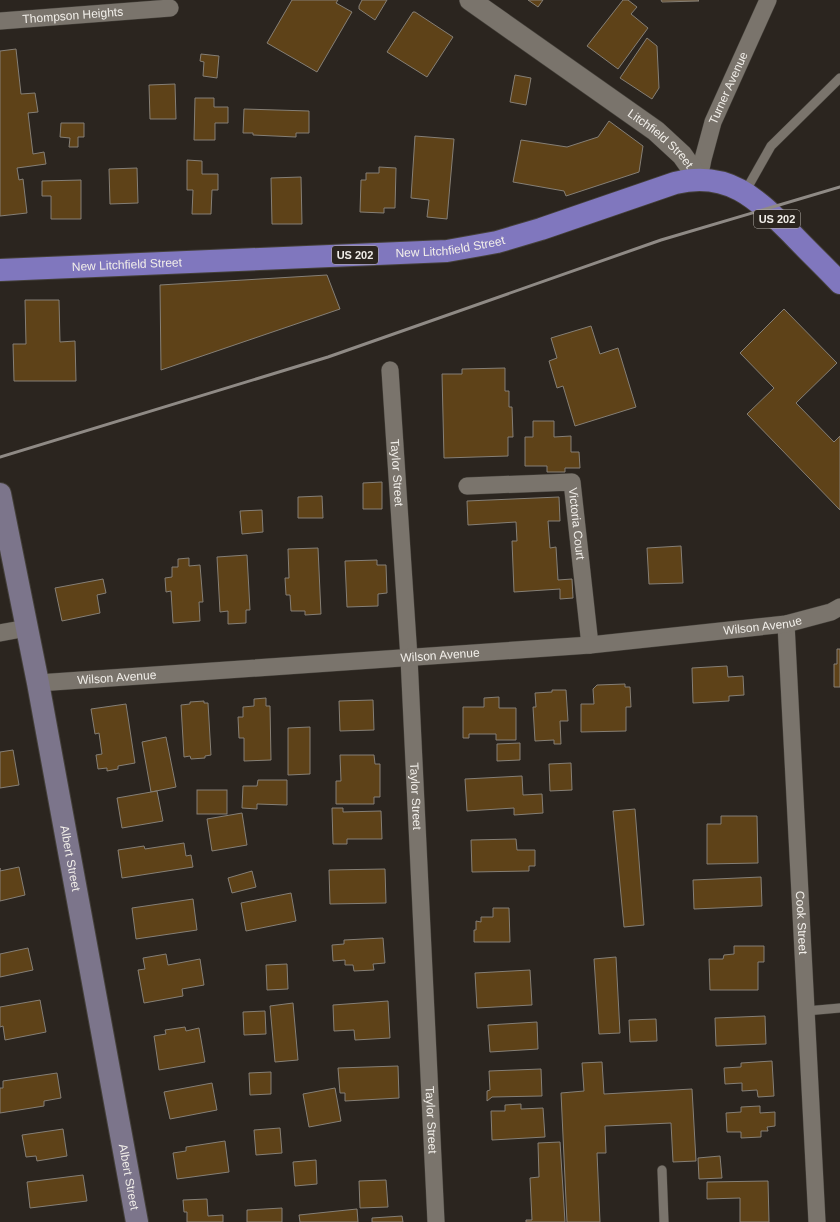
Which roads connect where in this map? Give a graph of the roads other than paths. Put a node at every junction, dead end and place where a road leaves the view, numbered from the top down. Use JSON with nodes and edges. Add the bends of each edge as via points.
{"nodes":[{"id":1,"x":470,"y":0,"type":"edge"},
{"id":2,"x":768,"y":0,"type":"edge"},
{"id":3,"x":170,"y":8,"type":"dead end"},
{"id":4,"x":0,"y":21,"type":"edge"},
{"id":5,"x":840,"y":78,"type":"edge"},
{"id":6,"x":700,"y":179,"type":"junction"},
{"id":7,"x":745,"y":192,"type":"junction"},
{"id":8,"x":0,"y":270,"type":"edge"},
{"id":9,"x":840,"y":283,"type":"edge"},
{"id":10,"x":390,"y":370,"type":"dead end"},
{"id":11,"x":467,"y":486,"type":"dead end"},
{"id":12,"x":0,"y":494,"type":"edge"},
{"id":13,"x":840,"y":607,"type":"edge"},
{"id":14,"x":786,"y":624,"type":"junction"},
{"id":15,"x":27,"y":628,"type":"junction"},
{"id":16,"x":0,"y":634,"type":"edge"},
{"id":17,"x":590,"y":645,"type":"junction"},
{"id":18,"x":409,"y":658,"type":"junction"},
{"id":19,"x":38,"y":683,"type":"junction"},
{"id":20,"x":840,"y":1008,"type":"edge"},
{"id":21,"x":806,"y":1010,"type":"junction"},
{"id":22,"x":662,"y":1170,"type":"dead end"},
{"id":23,"x":137,"y":1222,"type":"edge"},
{"id":24,"x":436,"y":1222,"type":"edge"},
{"id":25,"x":664,"y":1222,"type":"edge"},
{"id":26,"x":817,"y":1222,"type":"edge"}],
"edges":[{"from":1,"to":6,"type":"street","name":"Litchfield Street","via":[[656,131],[682,155]]},
{"from":2,"to":6,"type":"street","name":"Turner Avenue","via":[[714,122]]},
{"from":3,"to":4,"type":"street","name":"Thompson Heights"},
{"from":5,"to":7,"type":"lane","via":[[770,146]]},
{"from":6,"to":7,"type":"highway","name":"Litchfield Street","number":"US 202","via":[[721,182]]},
{"from":6,"to":8,"type":"highway","name":"New Litchfield Street","number":"US 202","via":[[675,183],[497,242],[447,251]]},
{"from":7,"to":9,"type":"highway","name":"Litchfield Street","number":"US 202","via":[[767,209]]},
{"from":10,"to":18,"type":"street","name":"Taylor Street"},
{"from":11,"to":17,"type":"street","name":"Victoria Court","via":[[572,482]]},
{"from":12,"to":15,"type":"main road","name":"Albert Street"},
{"from":13,"to":14,"type":"street","name":"Wilson Avenue","via":[[831,612]]},
{"from":14,"to":17,"type":"street","name":"Wilson Avenue"},
{"from":14,"to":21,"type":"street","name":"Cook Street"},
{"from":15,"to":16,"type":"street"},
{"from":15,"to":19,"type":"main road","name":"Albert Street"},
{"from":17,"to":18,"type":"street","name":"Wilson Avenue"},
{"from":18,"to":19,"type":"street","name":"Wilson Avenue"},
{"from":18,"to":24,"type":"street","name":"Taylor Street"},
{"from":19,"to":23,"type":"main road","name":"Albert Street"},
{"from":20,"to":21,"type":"lane"},
{"from":21,"to":26,"type":"street","name":"Cook Street"},
{"from":22,"to":25,"type":"lane"}]}
